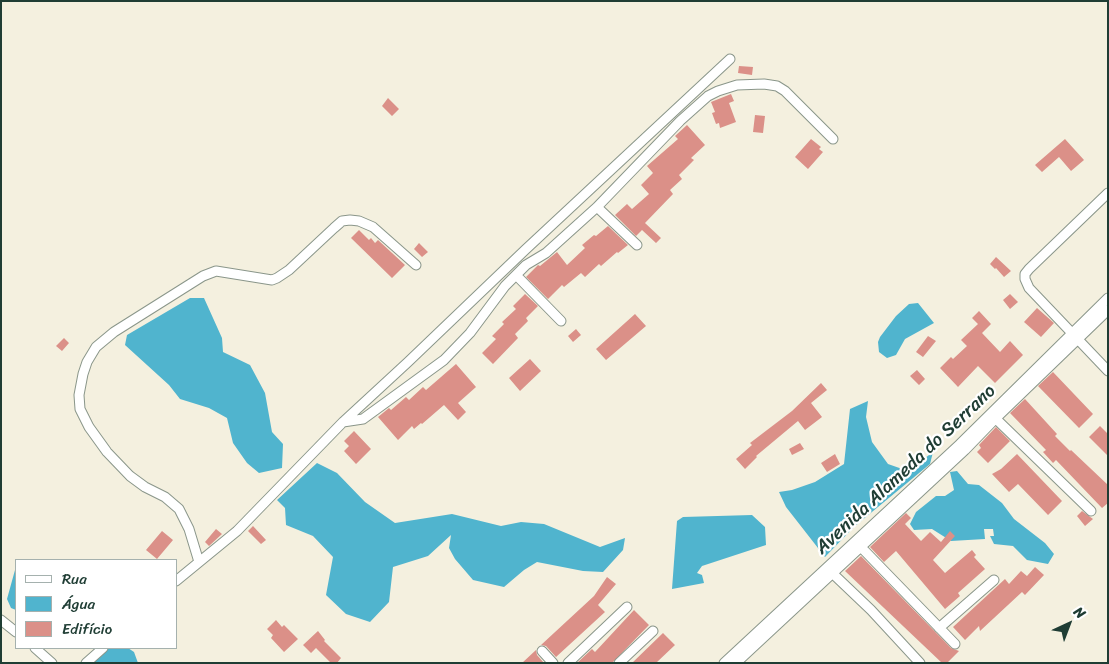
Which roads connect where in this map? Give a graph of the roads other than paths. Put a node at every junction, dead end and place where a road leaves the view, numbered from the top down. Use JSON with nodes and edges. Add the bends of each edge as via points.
{"nodes":[{"id":1,"x":730,"y":59,"type":"dead end"},
{"id":2,"x":833,"y":139,"type":"dead end"},
{"id":3,"x":1108,"y":193,"type":"edge"},
{"id":4,"x":596,"y":208,"type":"junction"},
{"id":5,"x":637,"y":244,"type":"dead end"},
{"id":6,"x":416,"y":265,"type":"dead end"},
{"id":7,"x":516,"y":275,"type":"junction"},
{"id":8,"x":1108,"y":298,"type":"edge"},
{"id":9,"x":1108,"y":310,"type":"edge"},
{"id":10,"x":561,"y":321,"type":"dead end"},
{"id":11,"x":1076,"y":336,"type":"junction"},
{"id":12,"x":1108,"y":371,"type":"edge"},
{"id":13,"x":993,"y":416,"type":"junction"},
{"id":14,"x":342,"y":422,"type":"junction"},
{"id":15,"x":1091,"y":511,"type":"dead end"},
{"id":16,"x":858,"y":544,"type":"junction"},
{"id":17,"x":199,"y":562,"type":"junction"},
{"id":18,"x":829,"y":570,"type":"junction"},
{"id":19,"x":178,"y":579,"type":"edge"},
{"id":20,"x":994,"y":580,"type":"dead end"},
{"id":21,"x":627,"y":607,"type":"dead end"},
{"id":22,"x":1,"y":620,"type":"edge"},
{"id":23,"x":938,"y":628,"type":"junction"},
{"id":24,"x":15,"y":631,"type":"edge"},
{"id":25,"x":653,"y":631,"type":"dead end"},
{"id":26,"x":954,"y":644,"type":"dead end"},
{"id":27,"x":37,"y":649,"type":"edge"},
{"id":28,"x":102,"y":649,"type":"edge"},
{"id":29,"x":542,"y":651,"type":"dead end"},
{"id":30,"x":52,"y":663,"type":"edge"},
{"id":31,"x":86,"y":663,"type":"edge"},
{"id":32,"x":553,"y":663,"type":"edge"},
{"id":33,"x":568,"y":663,"type":"edge"},
{"id":34,"x":619,"y":663,"type":"edge"},
{"id":35,"x":724,"y":663,"type":"edge"},
{"id":36,"x":736,"y":663,"type":"edge"},
{"id":37,"x":920,"y":663,"type":"edge"}],
"edges":[{"from":1,"to":14,"type":"street"},
{"from":2,"to":4,"type":"street","via":[[777,86],[737,84],[708,96]]},
{"from":3,"to":11,"type":"street","via":[[1025,274],[1029,288]]},
{"from":4,"to":5,"type":"street"},
{"from":4,"to":7,"type":"street"},
{"from":6,"to":17,"type":"street","via":[[373,227],[359,221],[342,222],[277,278],[216,272],[203,276],[114,332],[96,347],[83,374],[80,409],[107,452],[130,476],[180,509]]},
{"from":7,"to":10,"type":"street"},
{"from":7,"to":14,"type":"street","via":[[444,360],[363,420]]},
{"from":8,"to":11,"type":"street","name":"Avenida Alameda do Serrano"},
{"from":9,"to":11,"type":"street","name":"Avenida Alameda do Serrano"},
{"from":11,"to":12,"type":"street"},
{"from":11,"to":13,"type":"street","name":"Avenida Alameda do Serrano"},
{"from":13,"to":15,"type":"street"},
{"from":13,"to":16,"type":"street","name":"Avenida Alameda do Serrano"},
{"from":14,"to":17,"type":"street","via":[[237,531]]},
{"from":16,"to":18,"type":"street","name":"Avenida Alameda do Serrano"},
{"from":16,"to":23,"type":"street"},
{"from":17,"to":19,"type":"street"},
{"from":18,"to":35,"type":"street","name":"Avenida Alameda do Serrano"},
{"from":18,"to":36,"type":"street","name":"Avenida Alameda do Serrano"},
{"from":18,"to":37,"type":"street"},
{"from":20,"to":23,"type":"street"},
{"from":21,"to":33,"type":"street"},
{"from":22,"to":24,"type":"street"},
{"from":23,"to":26,"type":"street"},
{"from":25,"to":34,"type":"street"},
{"from":27,"to":30,"type":"street"},
{"from":28,"to":31,"type":"street"},
{"from":29,"to":32,"type":"street"}]}
